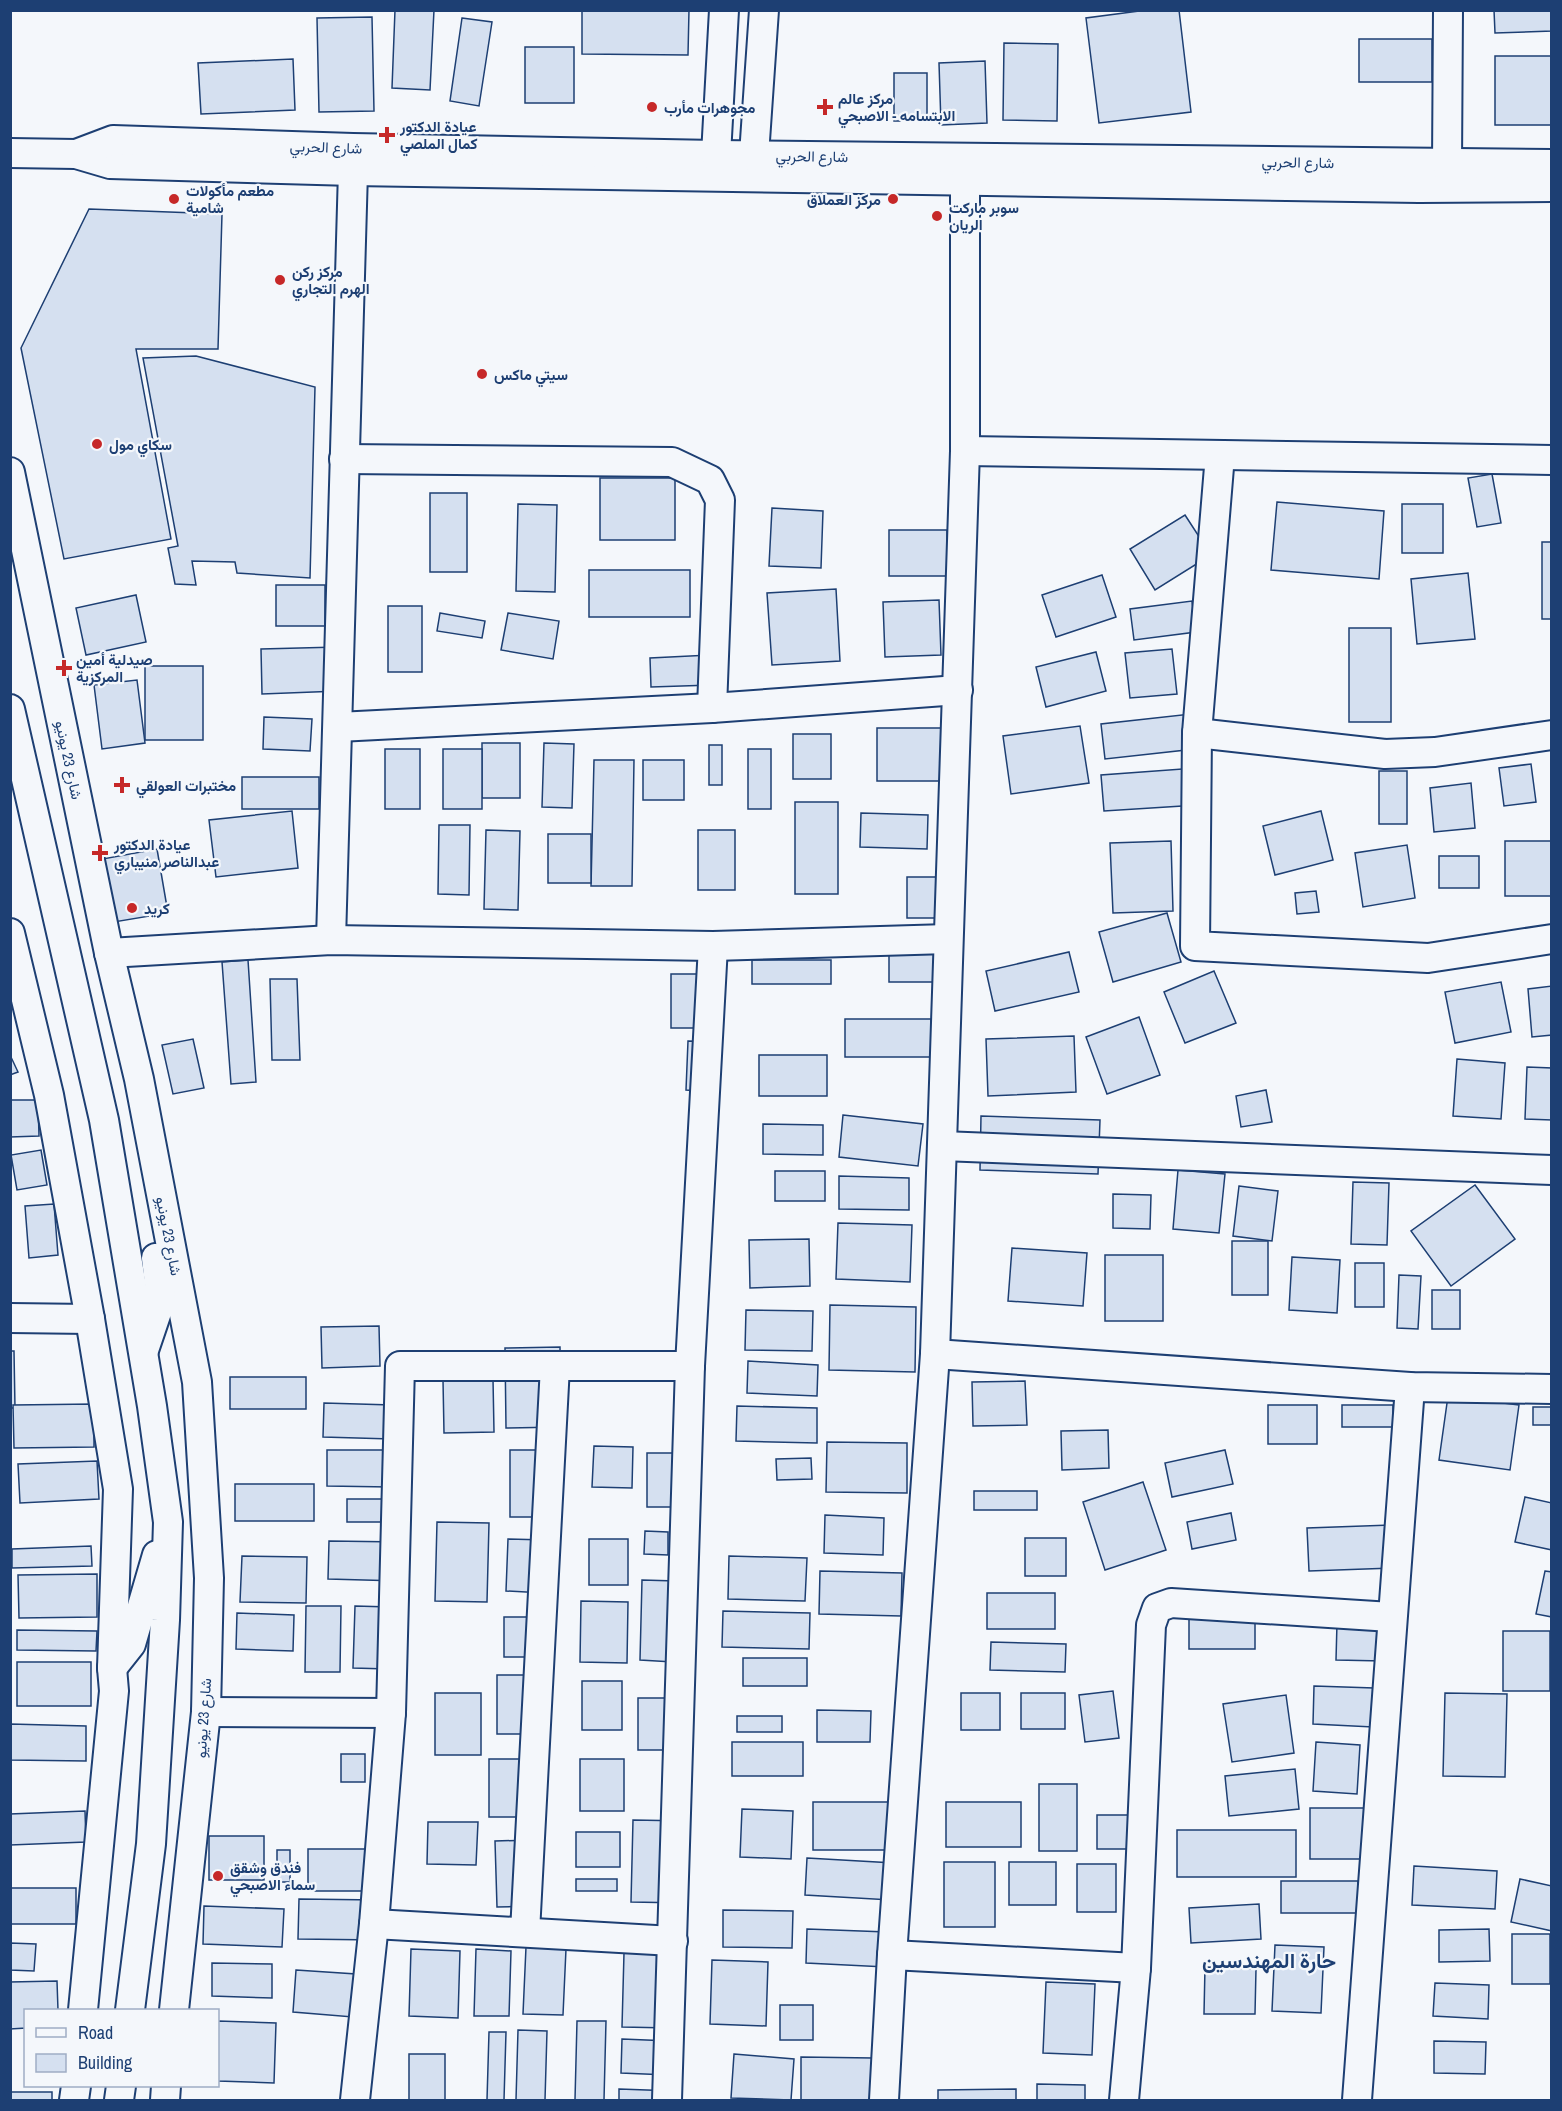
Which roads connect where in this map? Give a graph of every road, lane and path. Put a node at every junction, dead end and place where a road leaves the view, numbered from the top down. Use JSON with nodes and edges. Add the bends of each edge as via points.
{"nodes":[{"id":1,"x":724,"y":10,"type":"edge"},
{"id":2,"x":764,"y":10,"type":"edge"},
{"id":3,"x":1448,"y":10,"type":"edge"},
{"id":4,"x":10,"y":153,"type":"edge"},
{"id":5,"x":76,"y":154,"type":"junction"},
{"id":6,"x":716,"y":155,"type":"junction"},
{"id":7,"x":754,"y":155,"type":"junction"},
{"id":8,"x":1447,"y":164,"type":"junction"},
{"id":9,"x":1551,"y":164,"type":"edge"},
{"id":10,"x":353,"y":171,"type":"junction"},
{"id":11,"x":965,"y":181,"type":"junction"},
{"id":12,"x":1551,"y":187,"type":"edge"},
{"id":13,"x":965,"y":451,"type":"junction"},
{"id":14,"x":1220,"y":455,"type":"junction"},
{"id":15,"x":344,"y":459,"type":"junction"},
{"id":16,"x":1551,"y":460,"type":"edge"},
{"id":17,"x":10,"y":472,"type":"edge"},
{"id":18,"x":958,"y":690,"type":"junction"},
{"id":19,"x":712,"y":708,"type":"junction"},
{"id":20,"x":10,"y":709,"type":"edge"},
{"id":21,"x":338,"y":727,"type":"junction"},
{"id":22,"x":1197,"y":733,"type":"junction"},
{"id":23,"x":1551,"y":735,"type":"edge"},
{"id":24,"x":10,"y":933,"type":"edge"},
{"id":25,"x":948,"y":939,"type":"junction"},
{"id":26,"x":1551,"y":939,"type":"edge"},
{"id":27,"x":331,"y":940,"type":"junction"},
{"id":28,"x":713,"y":946,"type":"junction"},
{"id":29,"x":109,"y":954,"type":"junction"},
{"id":30,"x":148,"y":1128,"type":"junction"},
{"id":31,"x":942,"y":1146,"type":"junction"},
{"id":32,"x":1551,"y":1170,"type":"edge"},
{"id":33,"x":10,"y":1318,"type":"edge"},
{"id":34,"x":90,"y":1318,"type":"junction"},
{"id":35,"x":935,"y":1354,"type":"junction"},
{"id":36,"x":143,"y":1355,"type":"junction"},
{"id":37,"x":555,"y":1366,"type":"junction"},
{"id":38,"x":690,"y":1366,"type":"junction"},
{"id":39,"x":1410,"y":1386,"type":"junction"},
{"id":40,"x":1551,"y":1389,"type":"edge"},
{"id":41,"x":168,"y":1522,"type":"junction"},
{"id":42,"x":1391,"y":1617,"type":"junction"},
{"id":43,"x":112,"y":1668,"type":"junction"},
{"id":44,"x":206,"y":1712,"type":"junction"},
{"id":45,"x":391,"y":1713,"type":"junction"},
{"id":46,"x":374,"y":1924,"type":"junction"},
{"id":47,"x":525,"y":1932,"type":"junction"},
{"id":48,"x":673,"y":1941,"type":"junction"},
{"id":49,"x":892,"y":1955,"type":"junction"},
{"id":50,"x":1136,"y":1968,"type":"junction"},
{"id":51,"x":83,"y":2009,"type":"edge"},
{"id":52,"x":130,"y":2009,"type":"edge"},
{"id":53,"x":174,"y":2009,"type":"edge"},
{"id":54,"x":355,"y":2100,"type":"edge"},
{"id":55,"x":666,"y":2100,"type":"edge"},
{"id":56,"x":884,"y":2100,"type":"edge"},
{"id":57,"x":1124,"y":2100,"type":"edge"},
{"id":58,"x":1357,"y":2100,"type":"edge"}],
"edges":[{"from":1,"to":6,"type":"street"},
{"from":2,"to":7,"type":"street"},
{"from":3,"to":8,"type":"street"},
{"from":4,"to":5,"type":"street","name":"شارع الحربي"},
{"from":5,"to":6,"type":"street","name":"شارع الحربي","via":[[113,140]]},
{"from":5,"to":10,"type":"street","name":"شارع الحربي","via":[[110,165]]},
{"from":6,"to":7,"type":"street","name":"شارع الحربي"},
{"from":7,"to":8,"type":"street","name":"شارع الحربي"},
{"from":8,"to":9,"type":"street","name":"شارع الحربي"},
{"from":10,"to":11,"type":"street","name":"شارع الحربي"},
{"from":10,"to":15,"type":"street"},
{"from":11,"to":12,"type":"street","name":"شارع الحربي"},
{"from":11,"to":13,"type":"street"},
{"from":13,"to":14,"type":"street"},
{"from":13,"to":18,"type":"street"},
{"from":14,"to":16,"type":"street"},
{"from":14,"to":22,"type":"street"},
{"from":15,"to":19,"type":"street","via":[[672,462],[710,480],[720,500]]},
{"from":15,"to":21,"type":"street"},
{"from":17,"to":29,"type":"street","name":"شارع 23 يونيو"},
{"from":18,"to":19,"type":"street"},
{"from":18,"to":25,"type":"street"},
{"from":19,"to":21,"type":"street"},
{"from":20,"to":36,"type":"street","via":[[104,1120]]},
{"from":21,"to":27,"type":"street"},
{"from":22,"to":23,"type":"street","via":[[1385,754],[1435,752]]},
{"from":22,"to":26,"type":"street","via":[[1195,946],[1428,958]]},
{"from":24,"to":34,"type":"street","via":[[49,1095]]},
{"from":25,"to":28,"type":"street"},
{"from":25,"to":31,"type":"street"},
{"from":27,"to":28,"type":"street"},
{"from":27,"to":29,"type":"street"},
{"from":28,"to":38,"type":"street"},
{"from":29,"to":30,"type":"street","name":"شارع 23 يونيو"},
{"from":30,"to":36,"type":"street","via":[[140,1153],[142,1184],[161,1300]]},
{"from":30,"to":44,"type":"street","name":"شارع 23 يونيو","via":[[197,1382],[209,1578]]},
{"from":31,"to":32,"type":"street"},
{"from":31,"to":35,"type":"street"},
{"from":33,"to":34,"type":"street"},
{"from":34,"to":43,"type":"street","via":[[118,1489]]},
{"from":35,"to":39,"type":"street"},
{"from":35,"to":49,"type":"street"},
{"from":36,"to":41,"type":"street"},
{"from":37,"to":38,"type":"street"},
{"from":37,"to":45,"type":"street","via":[[400,1366]]},
{"from":37,"to":47,"type":"street"},
{"from":38,"to":48,"type":"street"},
{"from":39,"to":40,"type":"street"},
{"from":39,"to":42,"type":"street"},
{"from":41,"to":43,"type":"street","via":[[131,1644]]},
{"from":41,"to":52,"type":"street","via":[[151,1844]]},
{"from":42,"to":50,"type":"street","via":[[1171,1603],[1157,1608],[1151,1625]]},
{"from":42,"to":58,"type":"street"},
{"from":43,"to":51,"type":"street","via":[[114,1691]]},
{"from":44,"to":45,"type":"street"},
{"from":44,"to":53,"type":"street","name":"شارع 23 يونيو"},
{"from":45,"to":46,"type":"street"},
{"from":46,"to":47,"type":"street"},
{"from":46,"to":54,"type":"street"},
{"from":47,"to":48,"type":"street"},
{"from":48,"to":55,"type":"street"},
{"from":49,"to":50,"type":"street"},
{"from":49,"to":56,"type":"street"},
{"from":50,"to":57,"type":"street"}]}
